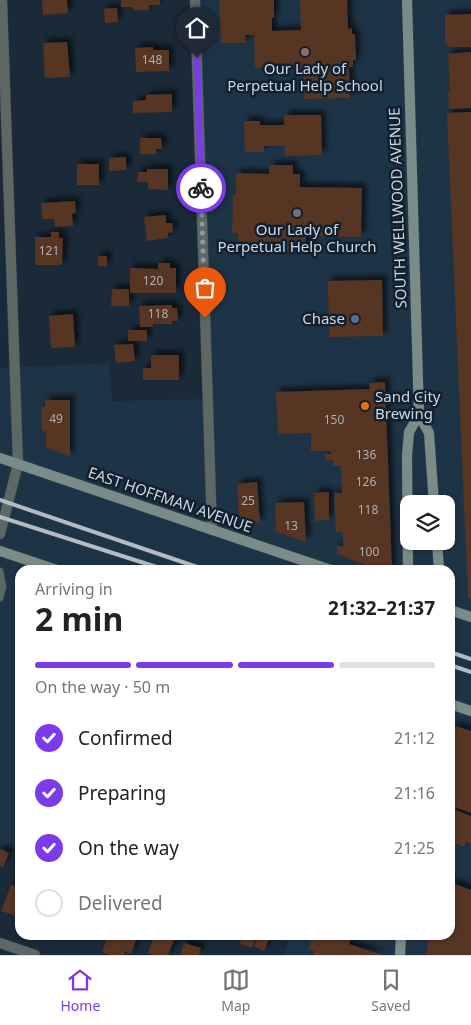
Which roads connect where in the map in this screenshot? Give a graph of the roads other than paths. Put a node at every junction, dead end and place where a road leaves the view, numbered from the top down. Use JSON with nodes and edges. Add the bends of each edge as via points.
{"nodes":[{"id":1,"x":2,"y":0,"type":"edge"},
{"id":2,"x":195,"y":0,"type":"edge"},
{"id":3,"x":407,"y":0,"type":"edge"},
{"id":4,"x":419,"y":415,"type":"junction"},
{"id":5,"x":0,"y":458,"type":"edge"},
{"id":6,"x":18,"y":464,"type":"junction"},
{"id":7,"x":433,"y":495,"type":"edge"},
{"id":8,"x":212,"y":530,"type":"junction"},
{"id":9,"x":0,"y":534,"type":"edge"},
{"id":10,"x":438,"y":550,"type":"edge"},
{"id":11,"x":0,"y":551,"type":"edge"},
{"id":12,"x":42,"y":565,"type":"edge"},
{"id":13,"x":316,"y":565,"type":"edge"},
{"id":14,"x":408,"y":565,"type":"edge"},
{"id":15,"x":439,"y":565,"type":"edge"},
{"id":16,"x":0,"y":571,"type":"edge"},
{"id":17,"x":0,"y":598,"type":"edge"},
{"id":18,"x":455,"y":612,"type":"edge"},
{"id":19,"x":471,"y":617,"type":"edge"},
{"id":20,"x":455,"y":706,"type":"edge"},
{"id":21,"x":471,"y":711,"type":"edge"},
{"id":22,"x":401,"y":940,"type":"edge"},
{"id":23,"x":0,"y":943,"type":"edge"},
{"id":24,"x":35,"y":955,"type":"edge"},
{"id":25,"x":400,"y":955,"type":"edge"}],
"edges":[{"from":1,"to":6,"type":"street"},
{"from":2,"to":8,"type":"street"},
{"from":3,"to":4,"type":"main road","name":"SOUTH WELLWOOD AVENUE"},
{"from":4,"to":7,"type":"main road","name":"SOUTH WELLWOOD AVENUE","via":[[429,433]]},
{"from":4,"to":14,"type":"main road","name":"SOUTH WELLWOOD AVENUE","via":[[409,432],[407,456]]},
{"from":5,"to":6,"type":"main road","name":"EAST HOFFMAN AVENUE"},
{"from":6,"to":8,"type":"main road","name":"EAST HOFFMAN AVENUE"},
{"from":6,"to":9,"type":"street"},
{"from":8,"to":13,"type":"main road","name":"EAST HOFFMAN AVENUE"},
{"from":10,"to":15,"type":"main road"},
{"from":11,"to":12,"type":"main road"},
{"from":16,"to":17,"type":"lane","via":[[3,587]]},
{"from":18,"to":19,"type":"main road"},
{"from":20,"to":21,"type":"main road"},
{"from":22,"to":25,"type":"main road"},
{"from":23,"to":24,"type":"street"}]}
